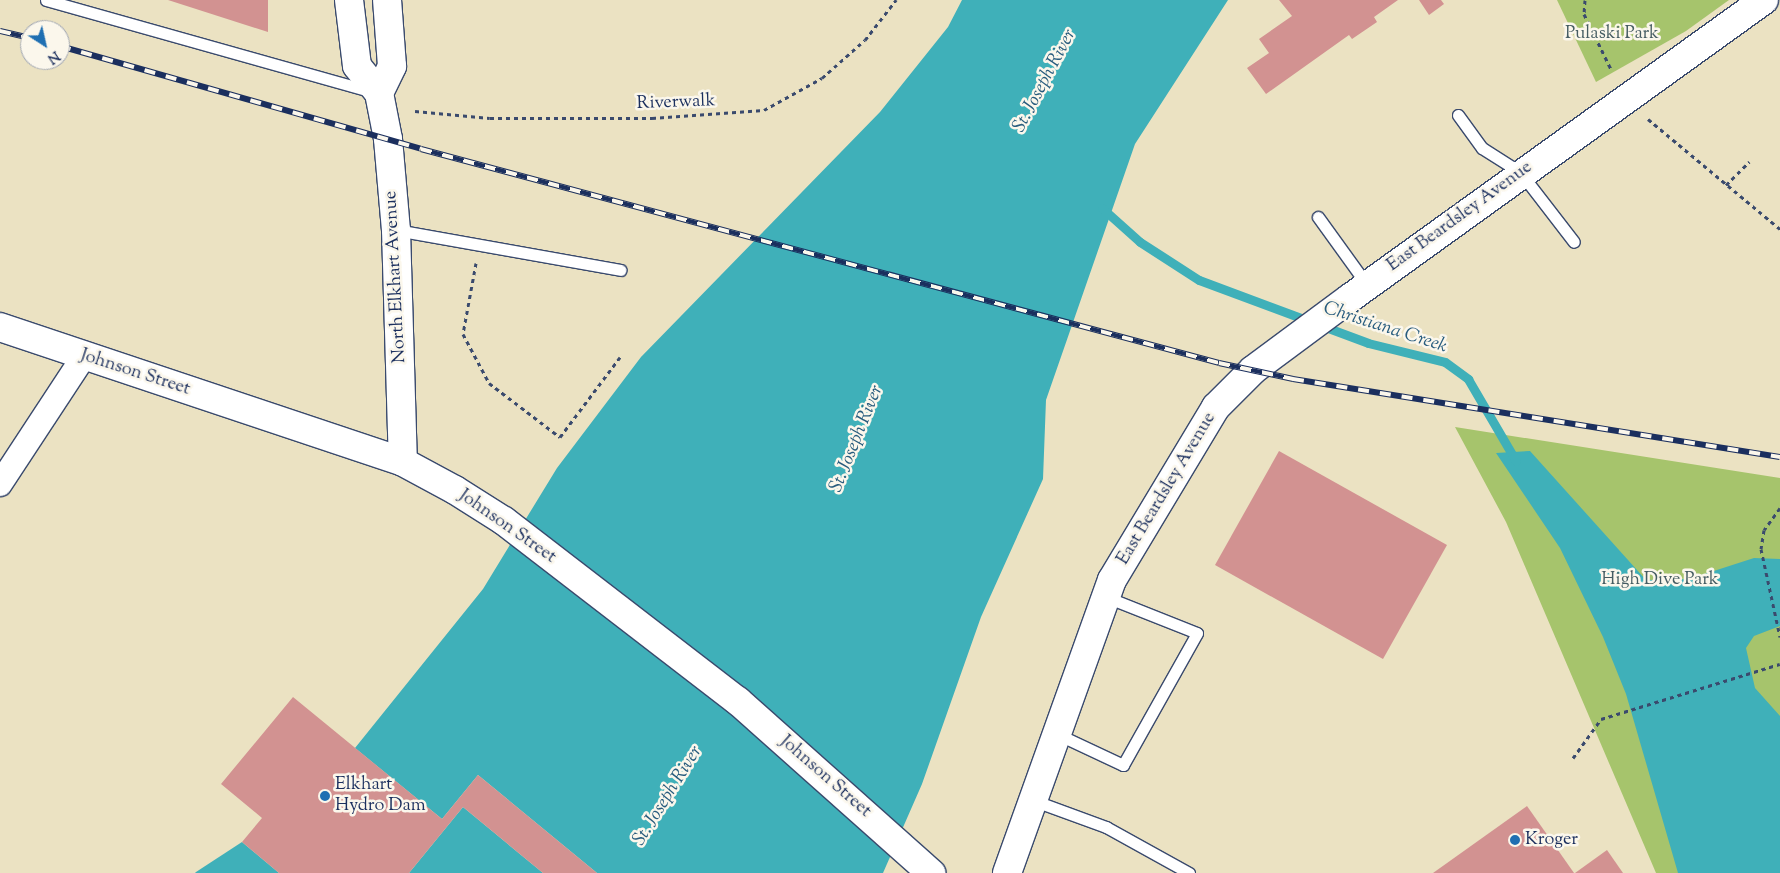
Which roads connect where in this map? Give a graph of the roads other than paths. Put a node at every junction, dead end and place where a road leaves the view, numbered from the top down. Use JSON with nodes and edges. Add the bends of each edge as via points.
{"nodes":[{"id":1,"x":46,"y":0,"type":"edge"},
{"id":2,"x":349,"y":0,"type":"edge"},
{"id":3,"x":387,"y":0,"type":"edge"},
{"id":4,"x":1764,"y":0,"type":"edge"},
{"id":5,"x":379,"y":92,"type":"junction"},
{"id":6,"x":1458,"y":115,"type":"dead end"},
{"id":7,"x":1520,"y":172,"type":"junction"},
{"id":8,"x":1318,"y":217,"type":"dead end"},
{"id":9,"x":396,"y":230,"type":"junction"},
{"id":10,"x":1574,"y":242,"type":"dead end"},
{"id":11,"x":620,"y":270,"type":"dead end"},
{"id":12,"x":1359,"y":291,"type":"junction"},
{"id":13,"x":0,"y":327,"type":"edge"},
{"id":14,"x":84,"y":356,"type":"junction"},
{"id":15,"x":403,"y":462,"type":"junction"},
{"id":16,"x":0,"y":484,"type":"edge"},
{"id":17,"x":1106,"y":598,"type":"junction"},
{"id":18,"x":1055,"y":733,"type":"junction"},
{"id":19,"x":1035,"y":801,"type":"junction"},
{"id":20,"x":931,"y":873,"type":"edge"},
{"id":21,"x":1008,"y":873,"type":"edge"},
{"id":22,"x":1189,"y":873,"type":"edge"}],
"edges":[{"from":1,"to":5,"type":"lane"},
{"from":2,"to":5,"type":"main road","via":[[357,66]]},
{"from":3,"to":5,"type":"main road","via":[[392,66]]},
{"from":4,"to":7,"type":"main road","name":"East Beardsley Avenue"},
{"from":5,"to":9,"type":"main road","name":"North Elkhart Avenue"},
{"from":6,"to":7,"type":"lane","via":[[1482,148]]},
{"from":7,"to":10,"type":"lane"},
{"from":7,"to":12,"type":"main road","name":"East Beardsley Avenue"},
{"from":8,"to":12,"type":"lane"},
{"from":9,"to":11,"type":"lane"},
{"from":9,"to":15,"type":"main road","name":"North Elkhart Avenue"},
{"from":12,"to":17,"type":"main road","name":"East Beardsley Avenue","via":[[1270,357],[1216,407],[1172,474]]},
{"from":13,"to":14,"type":"main road","name":"Johnson Street"},
{"from":14,"to":15,"type":"main road","name":"Johnson Street"},
{"from":14,"to":16,"type":"street"},
{"from":15,"to":20,"type":"main road","name":"Johnson Street","via":[[504,521],[738,701],[906,847]]},
{"from":17,"to":18,"type":"main road","name":"East Beardsley Avenue"},
{"from":17,"to":18,"type":"lane","via":[[1196,633],[1123,765]]},
{"from":18,"to":19,"type":"main road","name":"East Beardsley Avenue"},
{"from":19,"to":21,"type":"main road","name":"East Beardsley Avenue"},
{"from":19,"to":22,"type":"lane","via":[[1106,827]]}]}
